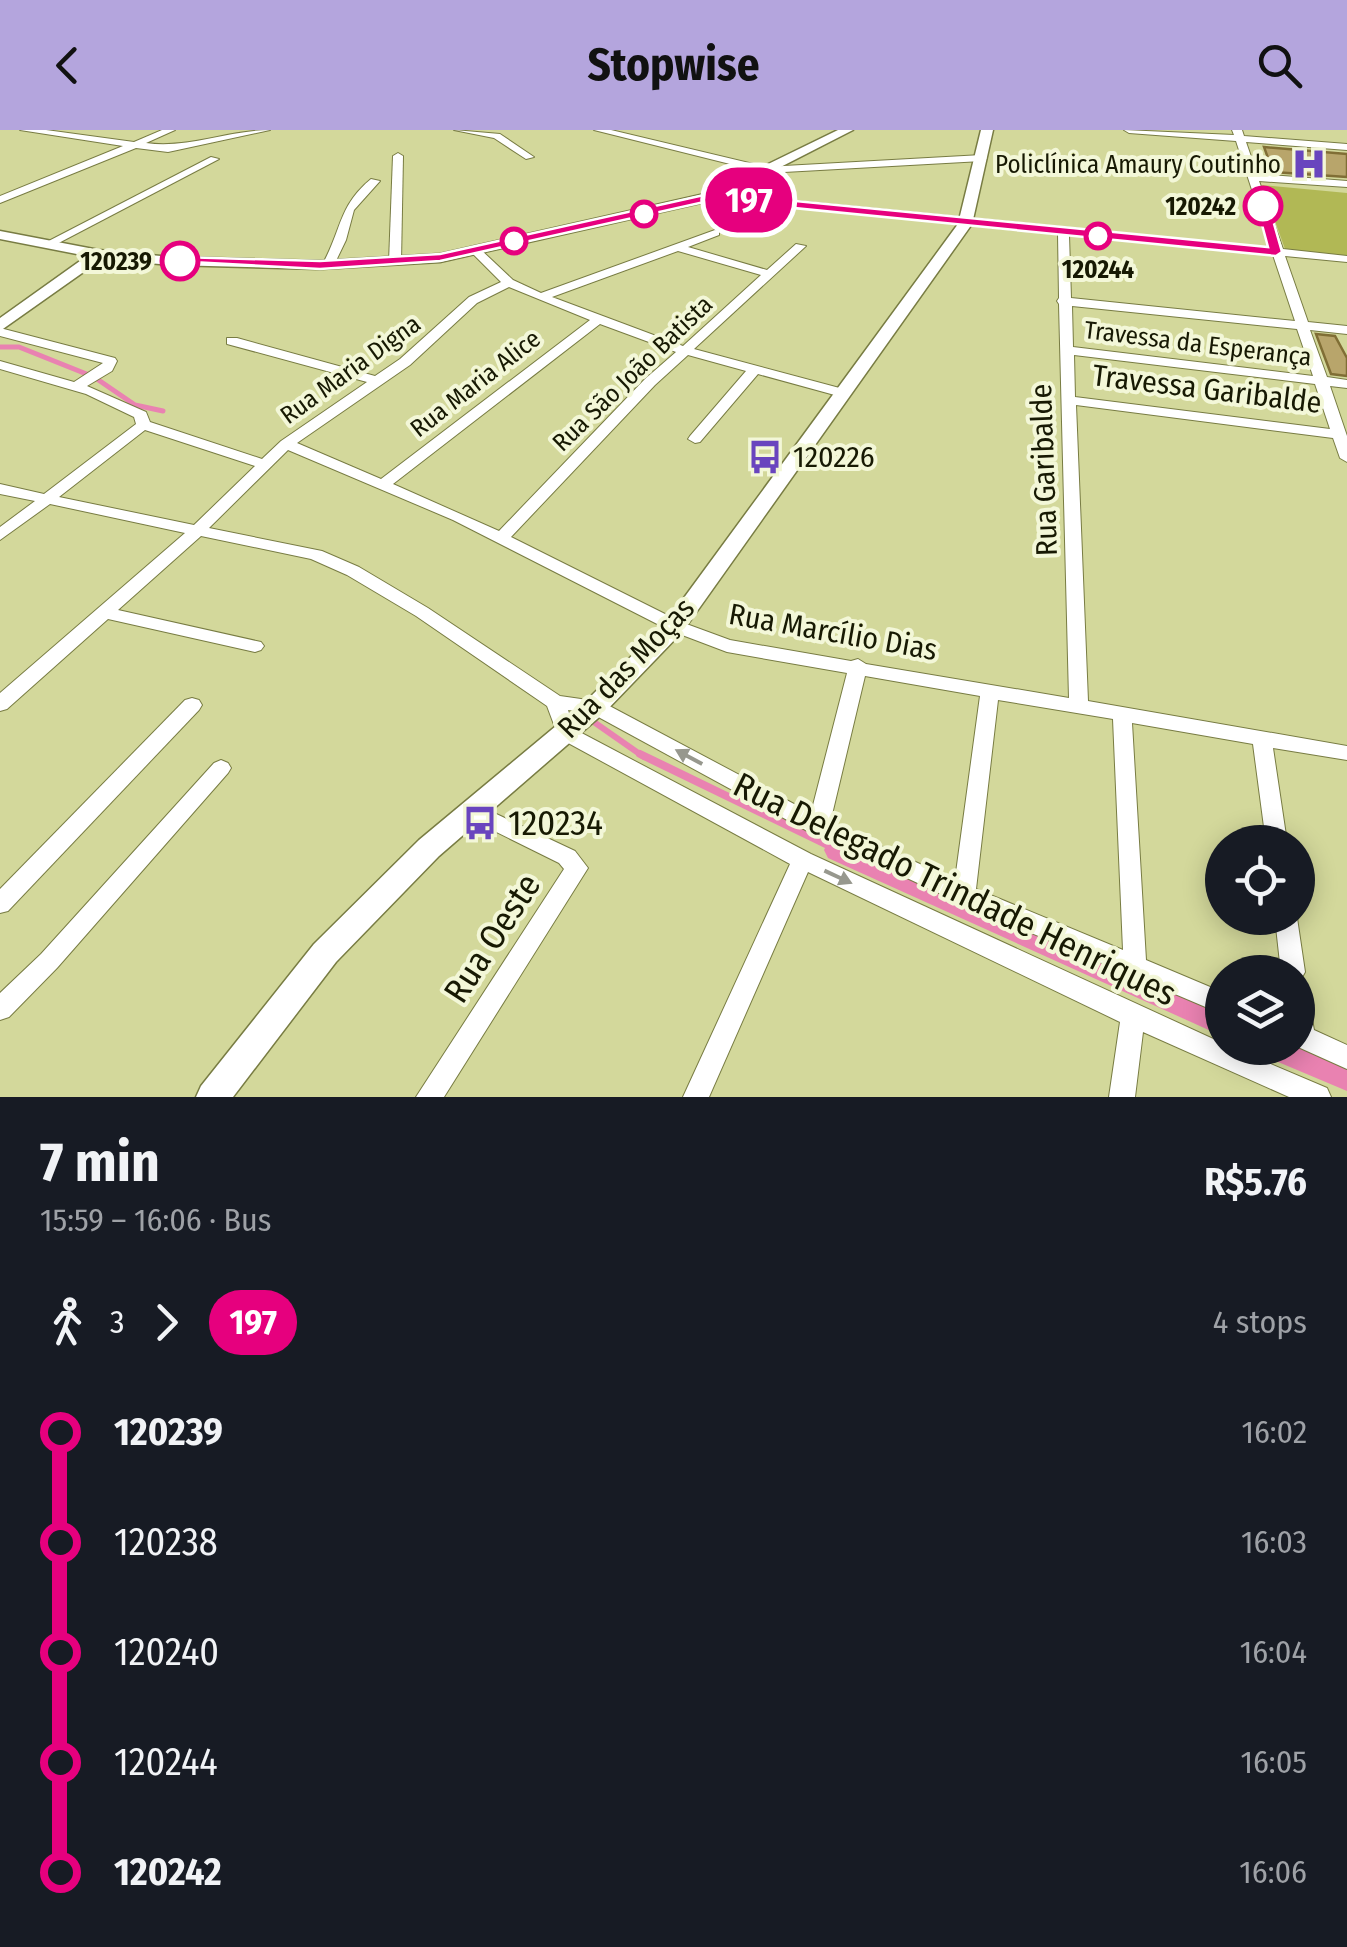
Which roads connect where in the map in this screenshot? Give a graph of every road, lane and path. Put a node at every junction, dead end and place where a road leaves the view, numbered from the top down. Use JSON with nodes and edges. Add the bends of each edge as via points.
{"nodes":[{"id":1,"x":26,"y":130,"type":"edge"},
{"id":2,"x":170,"y":130,"type":"edge"},
{"id":3,"x":265,"y":130,"type":"edge"},
{"id":4,"x":459,"y":130,"type":"edge"},
{"id":5,"x":599,"y":130,"type":"edge"},
{"id":6,"x":846,"y":130,"type":"edge"},
{"id":7,"x":987,"y":130,"type":"edge"},
{"id":8,"x":1130,"y":130,"type":"edge"},
{"id":9,"x":72,"y":132,"type":"edge"},
{"id":10,"x":1238,"y":134,"type":"edge"},
{"id":11,"x":136,"y":145,"type":"junction"},
{"id":12,"x":1347,"y":147,"type":"edge"},
{"id":13,"x":398,"y":156,"type":"dead end"},
{"id":14,"x":529,"y":157,"type":"dead end"},
{"id":15,"x":982,"y":158,"type":"junction"},
{"id":16,"x":214,"y":159,"type":"dead end"},
{"id":17,"x":766,"y":170,"type":"junction"},
{"id":18,"x":1251,"y":177,"type":"junction"},
{"id":19,"x":375,"y":181,"type":"dead end"},
{"id":20,"x":1347,"y":184,"type":"edge"},
{"id":21,"x":713,"y":196,"type":"junction"},
{"id":22,"x":0,"y":200,"type":"edge"},
{"id":23,"x":965,"y":224,"type":"junction"},
{"id":24,"x":715,"y":233,"type":"dead end"},
{"id":25,"x":1063,"y":233,"type":"junction"},
{"id":26,"x":0,"y":235,"type":"edge"},
{"id":27,"x":47,"y":245,"type":"junction"},
{"id":28,"x":800,"y":246,"type":"dead end"},
{"id":29,"x":677,"y":247,"type":"junction"},
{"id":30,"x":476,"y":250,"type":"junction"},
{"id":31,"x":1276,"y":252,"type":"junction"},
{"id":32,"x":99,"y":254,"type":"junction"},
{"id":33,"x":1347,"y":259,"type":"edge"},
{"id":34,"x":395,"y":262,"type":"junction"},
{"id":35,"x":328,"y":265,"type":"junction"},
{"id":36,"x":768,"y":274,"type":"junction"},
{"id":37,"x":509,"y":283,"type":"junction"},
{"id":38,"x":541,"y":297,"type":"junction"},
{"id":39,"x":1063,"y":301,"type":"junction"},
{"id":40,"x":599,"y":319,"type":"junction"},
{"id":41,"x":1301,"y":325,"type":"junction"},
{"id":42,"x":0,"y":329,"type":"edge"},
{"id":43,"x":1347,"y":330,"type":"edge"},
{"id":44,"x":232,"y":341,"type":"dead end"},
{"id":45,"x":684,"y":350,"type":"junction"},
{"id":46,"x":1067,"y":350,"type":"junction"},
{"id":47,"x":0,"y":365,"type":"edge"},
{"id":48,"x":754,"y":369,"type":"junction"},
{"id":49,"x":377,"y":381,"type":"junction"},
{"id":50,"x":1323,"y":381,"type":"junction"},
{"id":51,"x":1347,"y":384,"type":"edge"},
{"id":52,"x":78,"y":386,"type":"junction"},
{"id":53,"x":842,"y":393,"type":"junction"},
{"id":54,"x":1070,"y":400,"type":"junction"},
{"id":55,"x":1339,"y":413,"type":"edge"},
{"id":56,"x":144,"y":425,"type":"junction"},
{"id":57,"x":1338,"y":434,"type":"junction"},
{"id":58,"x":696,"y":439,"type":"dead end"},
{"id":59,"x":286,"y":444,"type":"junction"},
{"id":60,"x":1347,"y":458,"type":"edge"},
{"id":61,"x":263,"y":464,"type":"junction"},
{"id":62,"x":382,"y":485,"type":"junction"},
{"id":63,"x":0,"y":489,"type":"edge"},
{"id":64,"x":45,"y":500,"type":"junction"},
{"id":65,"x":197,"y":531,"type":"junction"},
{"id":66,"x":0,"y":534,"type":"edge"},
{"id":67,"x":501,"y":538,"type":"junction"},
{"id":68,"x":102,"y":612,"type":"junction"},
{"id":69,"x":675,"y":626,"type":"junction"},
{"id":70,"x":255,"y":646,"type":"dead end"},
{"id":71,"x":858,"y":666,"type":"junction"},
{"id":72,"x":990,"y":691,"type":"junction"},
{"id":73,"x":555,"y":702,"type":"junction"},
{"id":74,"x":0,"y":704,"type":"edge"},
{"id":75,"x":192,"y":706,"type":"dead end"},
{"id":76,"x":1079,"y":706,"type":"junction"},
{"id":77,"x":596,"y":707,"type":"junction"},
{"id":78,"x":1122,"y":712,"type":"junction"},
{"id":79,"x":566,"y":732,"type":"junction"},
{"id":80,"x":1262,"y":738,"type":"junction"},
{"id":81,"x":1347,"y":752,"type":"edge"},
{"id":82,"x":221,"y":768,"type":"dead end"},
{"id":83,"x":471,"y":810,"type":"junction"},
{"id":84,"x":1274,"y":825,"type":"edge"},
{"id":85,"x":818,"y":827,"type":"junction"},
{"id":86,"x":803,"y":860,"type":"junction"},
{"id":87,"x":964,"y":894,"type":"junction"},
{"id":88,"x":0,"y":904,"type":"edge"},
{"id":89,"x":1135,"y":965,"type":"junction"},
{"id":90,"x":1205,"y":996,"type":"edge"},
{"id":91,"x":0,"y":1009,"type":"edge"},
{"id":92,"x":1132,"y":1016,"type":"junction"},
{"id":93,"x":1315,"y":1043,"type":"edge"},
{"id":94,"x":1347,"y":1057,"type":"edge"},
{"id":95,"x":213,"y":1097,"type":"edge"},
{"id":96,"x":429,"y":1097,"type":"edge"},
{"id":97,"x":696,"y":1097,"type":"edge"},
{"id":98,"x":1122,"y":1097,"type":"edge"},
{"id":99,"x":1318,"y":1097,"type":"edge"}],
"edges":[{"from":1,"to":9,"type":"street"},
{"from":2,"to":11,"type":"street"},
{"from":3,"to":11,"type":"street","via":[[176,149]]},
{"from":4,"to":14,"type":"street","via":[[496,136]]},
{"from":5,"to":17,"type":"street"},
{"from":6,"to":17,"type":"street"},
{"from":7,"to":15,"type":"street","name":"Rua das Moças"},
{"from":8,"to":10,"type":"street"},
{"from":9,"to":11,"type":"street"},
{"from":10,"to":12,"type":"street"},
{"from":10,"to":18,"type":"street"},
{"from":11,"to":22,"type":"street"},
{"from":13,"to":34,"type":"street"},
{"from":15,"to":17,"type":"street"},
{"from":15,"to":23,"type":"street","name":"Rua das Moças"},
{"from":16,"to":27,"type":"street"},
{"from":17,"to":21,"type":"street"},
{"from":18,"to":20,"type":"street"},
{"from":18,"to":31,"type":"street"},
{"from":19,"to":35,"type":"street","via":[[349,203],[341,244]]},
{"from":21,"to":23,"type":"street"},
{"from":21,"to":30,"type":"street"},
{"from":23,"to":25,"type":"street"},
{"from":23,"to":53,"type":"street","name":"Rua das Moças"},
{"from":24,"to":29,"type":"street"},
{"from":25,"to":31,"type":"street"},
{"from":25,"to":39,"type":"street","name":"Rua Garibalde"},
{"from":26,"to":27,"type":"street"},
{"from":27,"to":32,"type":"street"},
{"from":28,"to":36,"type":"street","name":"Rua São João Batista"},
{"from":29,"to":36,"type":"street"},
{"from":29,"to":38,"type":"street"},
{"from":30,"to":34,"type":"street"},
{"from":30,"to":37,"type":"street"},
{"from":31,"to":33,"type":"street"},
{"from":31,"to":41,"type":"street"},
{"from":32,"to":35,"type":"street"},
{"from":32,"to":42,"type":"street"},
{"from":34,"to":35,"type":"street"},
{"from":36,"to":45,"type":"street","name":"Rua São João Batista"},
{"from":37,"to":38,"type":"street"},
{"from":37,"to":49,"type":"street","name":"Rua Maria Digna","via":[[474,300]]},
{"from":38,"to":40,"type":"street"},
{"from":39,"to":41,"type":"street"},
{"from":39,"to":46,"type":"street","name":"Rua Garibalde"},
{"from":40,"to":45,"type":"street"},
{"from":40,"to":62,"type":"street","name":"Rua Maria Alice"},
{"from":41,"to":43,"type":"street"},
{"from":41,"to":50,"type":"street"},
{"from":42,"to":52,"type":"street","via":[[110,361]]},
{"from":44,"to":49,"type":"street"},
{"from":45,"to":48,"type":"street"},
{"from":45,"to":67,"type":"street","name":"Rua São João Batista"},
{"from":46,"to":50,"type":"street","name":"Travessa da Esperança"},
{"from":46,"to":54,"type":"street","name":"Rua Garibalde"},
{"from":47,"to":52,"type":"street"},
{"from":48,"to":53,"type":"street"},
{"from":48,"to":58,"type":"street"},
{"from":49,"to":59,"type":"street","name":"Rua Maria Digna"},
{"from":50,"to":51,"type":"street","name":"Travessa da Esperança"},
{"from":50,"to":55,"type":"street"},
{"from":52,"to":56,"type":"street","via":[[137,412]]},
{"from":53,"to":69,"type":"street","name":"Rua das Moças"},
{"from":54,"to":57,"type":"street","name":"Travessa Garibalde"},
{"from":54,"to":76,"type":"street","name":"Rua Garibalde"},
{"from":55,"to":57,"type":"street"},
{"from":56,"to":61,"type":"street"},
{"from":56,"to":64,"type":"street"},
{"from":57,"to":60,"type":"street"},
{"from":59,"to":61,"type":"street","name":"Rua Maria Digna"},
{"from":59,"to":62,"type":"street","name":"Rua Marcílio Dias"},
{"from":61,"to":65,"type":"street","name":"Rua Maria Digna"},
{"from":62,"to":67,"type":"street","name":"Rua Marcílio Dias"},
{"from":63,"to":64,"type":"street"},
{"from":64,"to":65,"type":"street"},
{"from":64,"to":66,"type":"street"},
{"from":65,"to":68,"type":"street","name":"Rua Maria Digna"},
{"from":65,"to":73,"type":"street","via":[[316,555],[353,571]]},
{"from":67,"to":69,"type":"street","name":"Rua Marcílio Dias"},
{"from":68,"to":70,"type":"street"},
{"from":68,"to":74,"type":"street","name":"Rua Maria Digna"},
{"from":69,"to":71,"type":"street","name":"Rua Marcílio Dias","via":[[727,646]]},
{"from":69,"to":77,"type":"street","name":"Rua das Moças"},
{"from":71,"to":72,"type":"street","name":"Rua Marcílio Dias"},
{"from":71,"to":85,"type":"street","name":"Rua Delegado Trindade Henriques"},
{"from":72,"to":76,"type":"street","name":"Rua Marcílio Dias"},
{"from":72,"to":87,"type":"street"},
{"from":73,"to":77,"type":"street"},
{"from":73,"to":79,"type":"street"},
{"from":75,"to":88,"type":"street"},
{"from":76,"to":78,"type":"street","name":"Rua Marcílio Dias"},
{"from":77,"to":79,"type":"street","name":"Rua das Moças"},
{"from":85,"to":77,"type":"street","name":"Rua Delegado Trindade Henriques","one_way":true},
{"from":78,"to":80,"type":"street","name":"Rua Marcílio Dias"},
{"from":78,"to":89,"type":"street"},
{"from":79,"to":83,"type":"street","name":"Rua das Moças"},
{"from":79,"to":86,"type":"street","name":"Rua Delegado Trindade Henriques"},
{"from":80,"to":81,"type":"street","name":"Rua Marcílio Dias"},
{"from":80,"to":84,"type":"street"},
{"from":82,"to":91,"type":"street"},
{"from":83,"to":95,"type":"street","name":"Rua das Moças","via":[[325,953]]},
{"from":83,"to":96,"type":"street","name":"Rua Oeste","via":[[567,857],[576,874]]},
{"from":85,"to":87,"type":"street","name":"Rua Delegado Trindade Henriques"},
{"from":86,"to":92,"type":"street","name":"Rua Delegado Trindade Henriques","one_way":true},
{"from":86,"to":97,"type":"street"},
{"from":87,"to":89,"type":"street","name":"Rua Delegado Trindade Henriques"},
{"from":89,"to":90,"type":"street","name":"Rua Delegado Trindade Henriques"},
{"from":92,"to":98,"type":"street"},
{"from":92,"to":99,"type":"street","name":"Rua Delegado Trindade Henriques"},
{"from":93,"to":94,"type":"street"}]}
